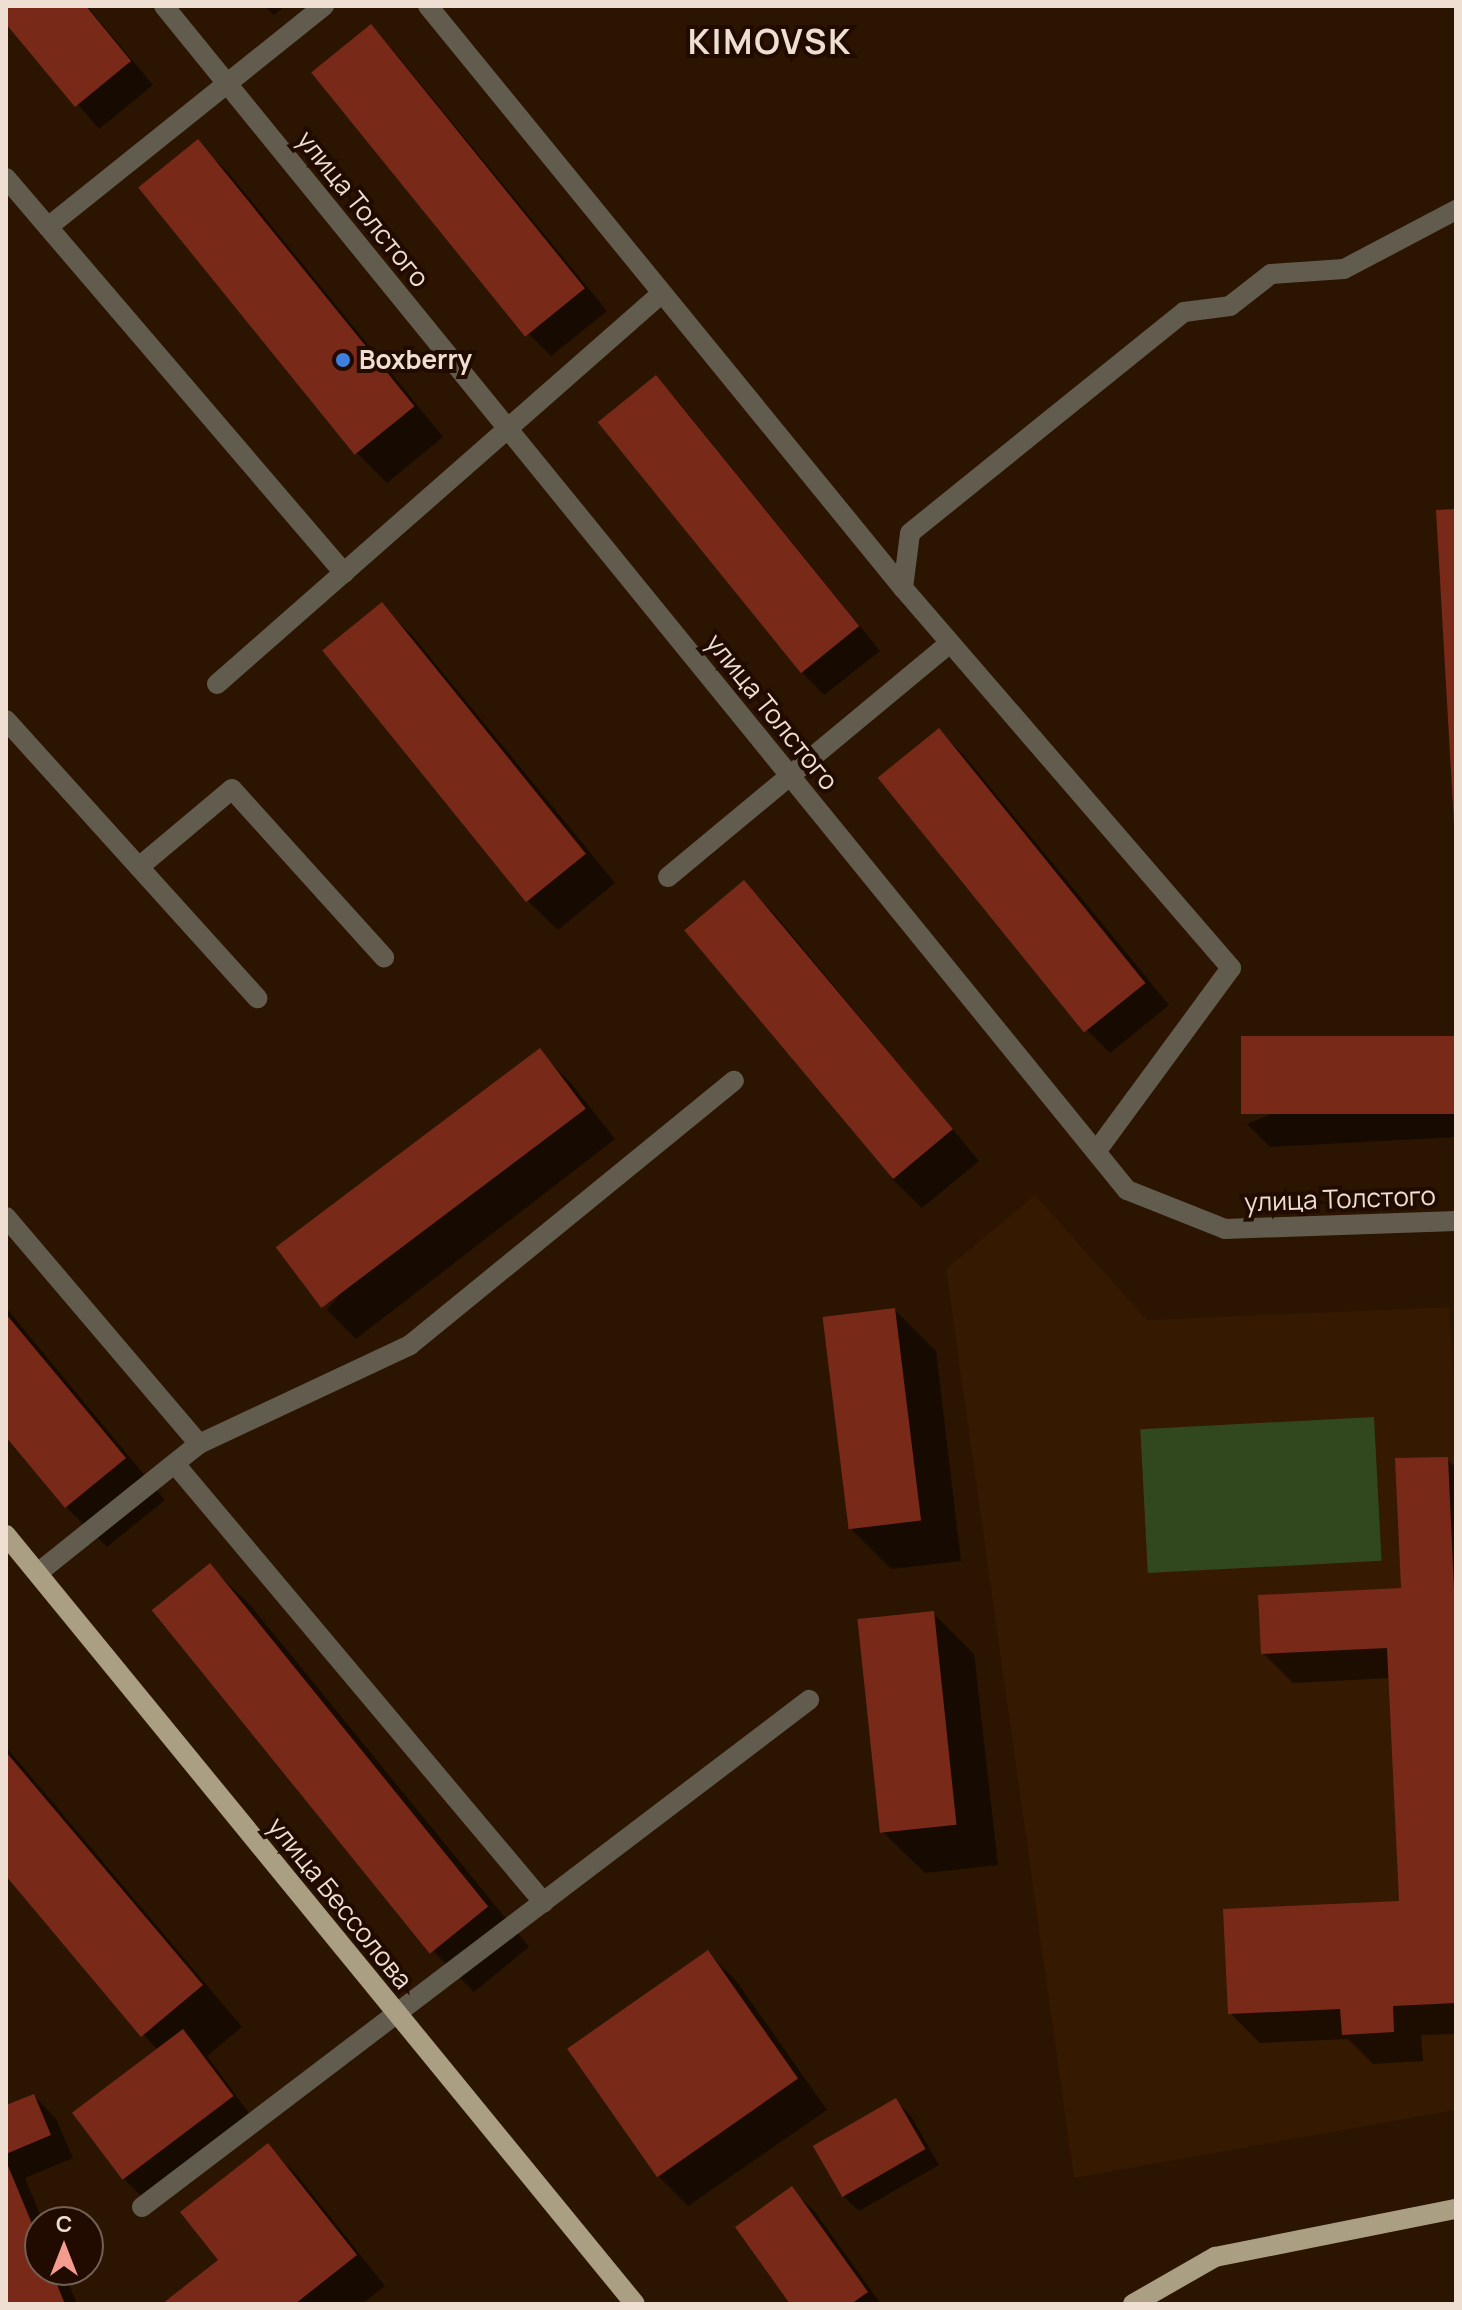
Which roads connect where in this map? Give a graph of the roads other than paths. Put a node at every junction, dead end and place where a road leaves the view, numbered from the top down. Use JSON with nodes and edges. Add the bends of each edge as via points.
{"nodes":[{"id":1,"x":164,"y":6,"type":"edge"},
{"id":2,"x":324,"y":6,"type":"edge"},
{"id":3,"x":428,"y":6,"type":"edge"},
{"id":4,"x":227,"y":84,"type":"junction"},
{"id":5,"x":6,"y":178,"type":"edge"},
{"id":6,"x":1456,"y":210,"type":"edge"},
{"id":7,"x":48,"y":227,"type":"junction"},
{"id":8,"x":662,"y":293,"type":"junction"},
{"id":9,"x":508,"y":429,"type":"junction"},
{"id":10,"x":344,"y":573,"type":"junction"},
{"id":11,"x":903,"y":588,"type":"junction"},
{"id":12,"x":950,"y":643,"type":"junction"},
{"id":13,"x":217,"y":684,"type":"dead end"},
{"id":14,"x":6,"y":720,"type":"edge"},
{"id":15,"x":790,"y":776,"type":"junction"},
{"id":16,"x":139,"y":867,"type":"junction"},
{"id":17,"x":668,"y":877,"type":"dead end"},
{"id":18,"x":384,"y":957,"type":"dead end"},
{"id":19,"x":257,"y":998,"type":"dead end"},
{"id":20,"x":734,"y":1081,"type":"dead end"},
{"id":21,"x":1096,"y":1152,"type":"junction"},
{"id":22,"x":6,"y":1217,"type":"edge"},
{"id":23,"x":1456,"y":1221,"type":"edge"},
{"id":24,"x":199,"y":1444,"type":"junction"},
{"id":25,"x":175,"y":1464,"type":"junction"},
{"id":26,"x":6,"y":1535,"type":"edge"},
{"id":27,"x":39,"y":1572,"type":"junction"},
{"id":28,"x":809,"y":1700,"type":"dead end"},
{"id":29,"x":544,"y":1903,"type":"junction"},
{"id":30,"x":397,"y":2014,"type":"junction"},
{"id":31,"x":142,"y":2207,"type":"dead end"},
{"id":32,"x":1456,"y":2209,"type":"edge"},
{"id":33,"x":635,"y":2304,"type":"edge"},
{"id":34,"x":1133,"y":2304,"type":"edge"}],
"edges":[{"from":1,"to":4,"type":"street","name":"улица Толстого"},
{"from":2,"to":4,"type":"street"},
{"from":3,"to":8,"type":"street"},
{"from":4,"to":7,"type":"street"},
{"from":4,"to":9,"type":"street","name":"улица Толстого"},
{"from":5,"to":7,"type":"street"},
{"from":6,"to":11,"type":"street","via":[[1344,269],[1271,274],[1230,306],[1184,312],[910,533]]},
{"from":7,"to":10,"type":"street"},
{"from":8,"to":9,"type":"street"},
{"from":8,"to":11,"type":"street"},
{"from":9,"to":10,"type":"street"},
{"from":9,"to":15,"type":"street","name":"улица Толстого"},
{"from":10,"to":13,"type":"street"},
{"from":11,"to":12,"type":"street"},
{"from":12,"to":15,"type":"street"},
{"from":12,"to":21,"type":"street","via":[[1231,968]]},
{"from":14,"to":16,"type":"street"},
{"from":15,"to":17,"type":"street"},
{"from":15,"to":21,"type":"street","name":"улица Толстого"},
{"from":16,"to":18,"type":"street","via":[[232,789]]},
{"from":16,"to":19,"type":"street"},
{"from":20,"to":24,"type":"street","via":[[410,1345]]},
{"from":21,"to":23,"type":"street","name":"улица Толстого","via":[[1127,1190],[1225,1229]]},
{"from":22,"to":24,"type":"street"},
{"from":24,"to":25,"type":"street"},
{"from":25,"to":27,"type":"street"},
{"from":25,"to":29,"type":"street"},
{"from":26,"to":27,"type":"main road","name":"улица Бессолова"},
{"from":27,"to":30,"type":"main road","name":"улица Бессолова"},
{"from":28,"to":29,"type":"street"},
{"from":29,"to":30,"type":"street"},
{"from":30,"to":31,"type":"street"},
{"from":30,"to":33,"type":"main road","name":"улица Бессолова"},
{"from":32,"to":34,"type":"main road","via":[[1215,2257]]}]}
